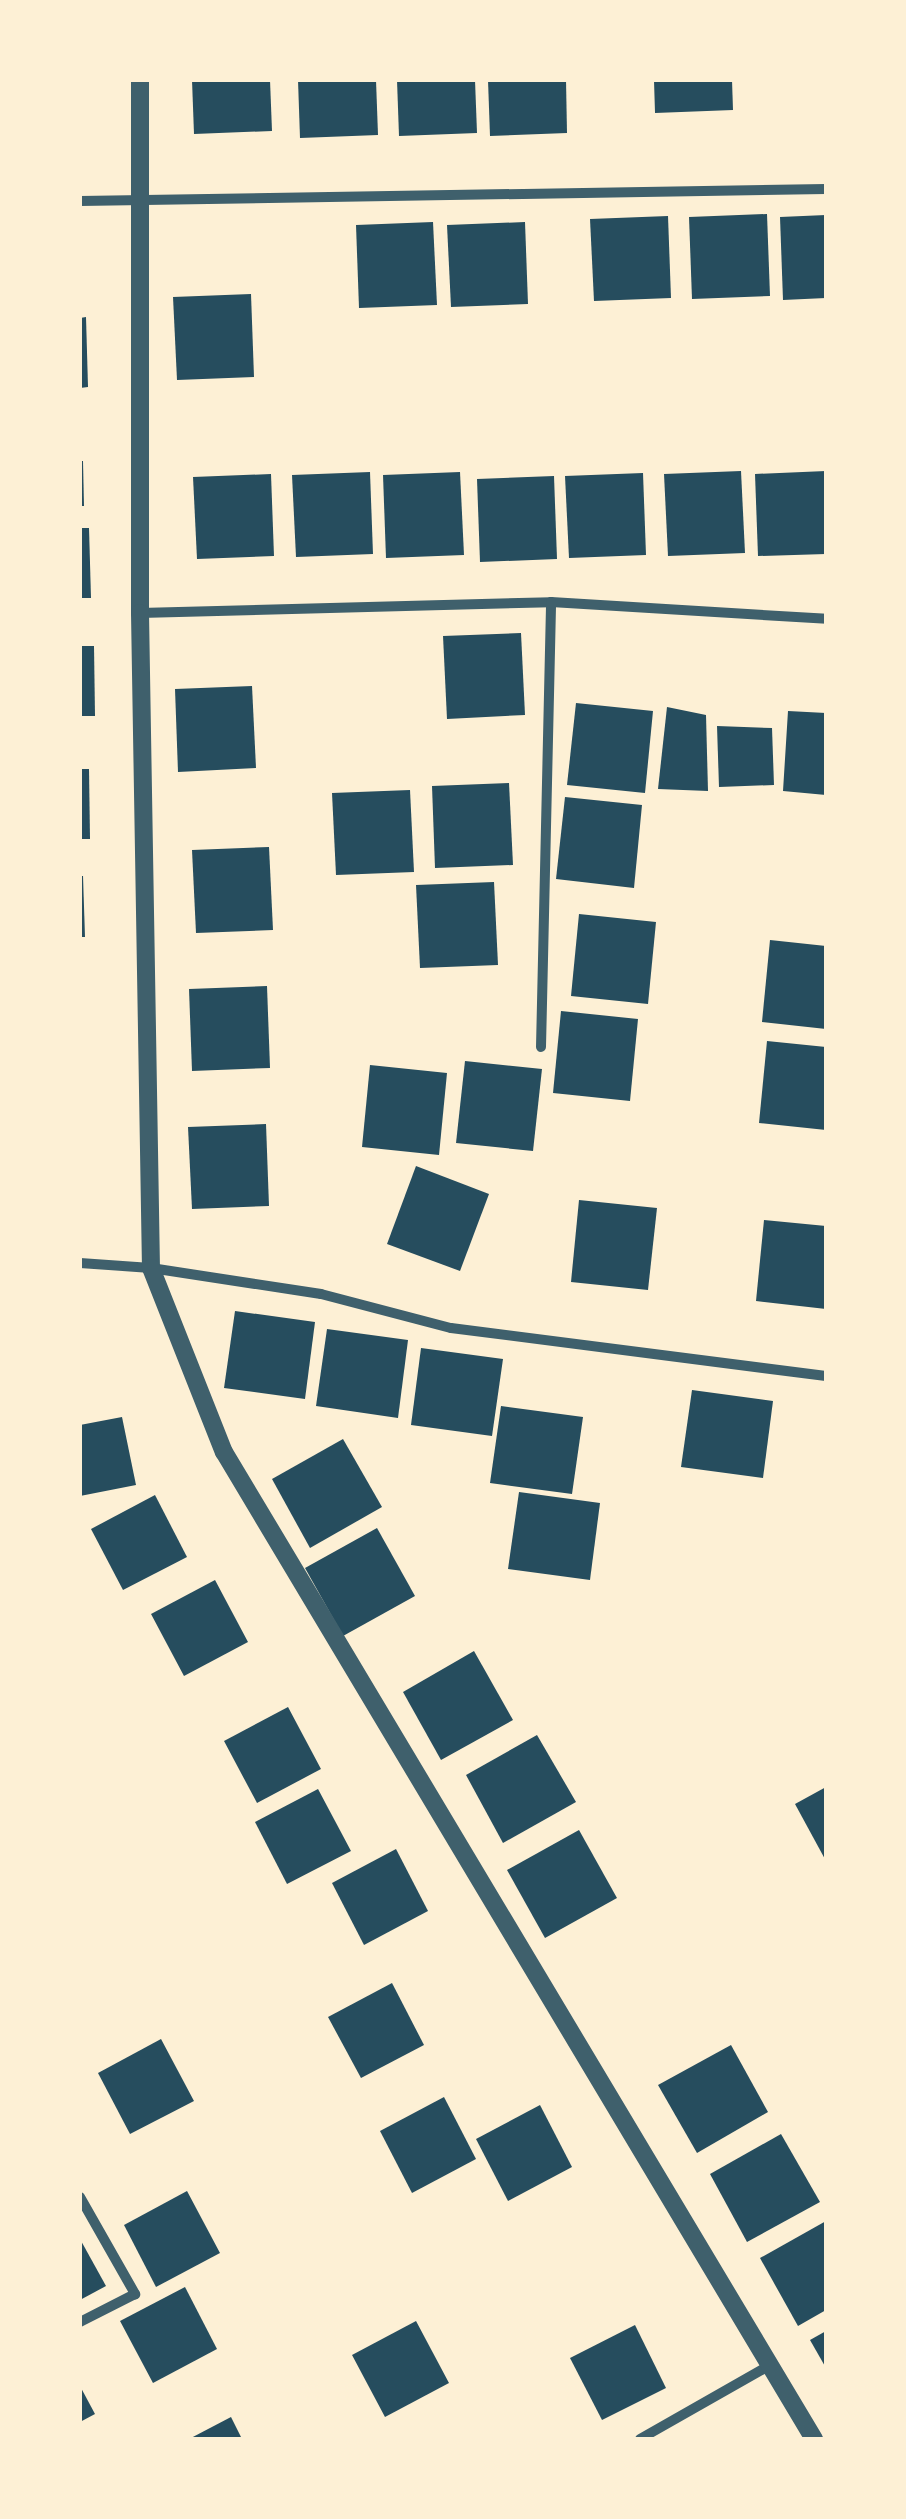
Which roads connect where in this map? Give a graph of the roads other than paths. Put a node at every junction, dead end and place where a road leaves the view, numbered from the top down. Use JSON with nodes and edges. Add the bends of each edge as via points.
{"nodes":[{"id":1,"x":140,"y":80,"type":"edge"},
{"id":2,"x":826,"y":189,"type":"edge"},
{"id":3,"x":138,"y":199,"type":"junction"},
{"id":4,"x":80,"y":201,"type":"edge"},
{"id":5,"x":551,"y":602,"type":"junction"},
{"id":6,"x":140,"y":613,"type":"junction"},
{"id":7,"x":826,"y":619,"type":"edge"},
{"id":8,"x":541,"y":1047,"type":"dead end"},
{"id":9,"x":80,"y":1263,"type":"edge"},
{"id":10,"x":151,"y":1268,"type":"junction"},
{"id":11,"x":826,"y":1376,"type":"edge"},
{"id":12,"x":80,"y":2196,"type":"edge"},
{"id":13,"x":80,"y":2322,"type":"edge"},
{"id":14,"x":770,"y":2366,"type":"junction"},
{"id":15,"x":640,"y":2439,"type":"edge"},
{"id":16,"x":814,"y":2439,"type":"edge"}],
"edges":[{"from":1,"to":3,"type":"street"},
{"from":2,"to":3,"type":"street"},
{"from":3,"to":4,"type":"street"},
{"from":3,"to":6,"type":"street"},
{"from":5,"to":6,"type":"street"},
{"from":5,"to":7,"type":"street"},
{"from":5,"to":8,"type":"street"},
{"from":6,"to":10,"type":"street"},
{"from":9,"to":10,"type":"street"},
{"from":10,"to":11,"type":"street","via":[[321,1294],[451,1328]]},
{"from":10,"to":14,"type":"street","via":[[224,1452]]},
{"from":12,"to":13,"type":"street","via":[[135,2294]]},
{"from":14,"to":15,"type":"street"},
{"from":14,"to":16,"type":"street"}]}
